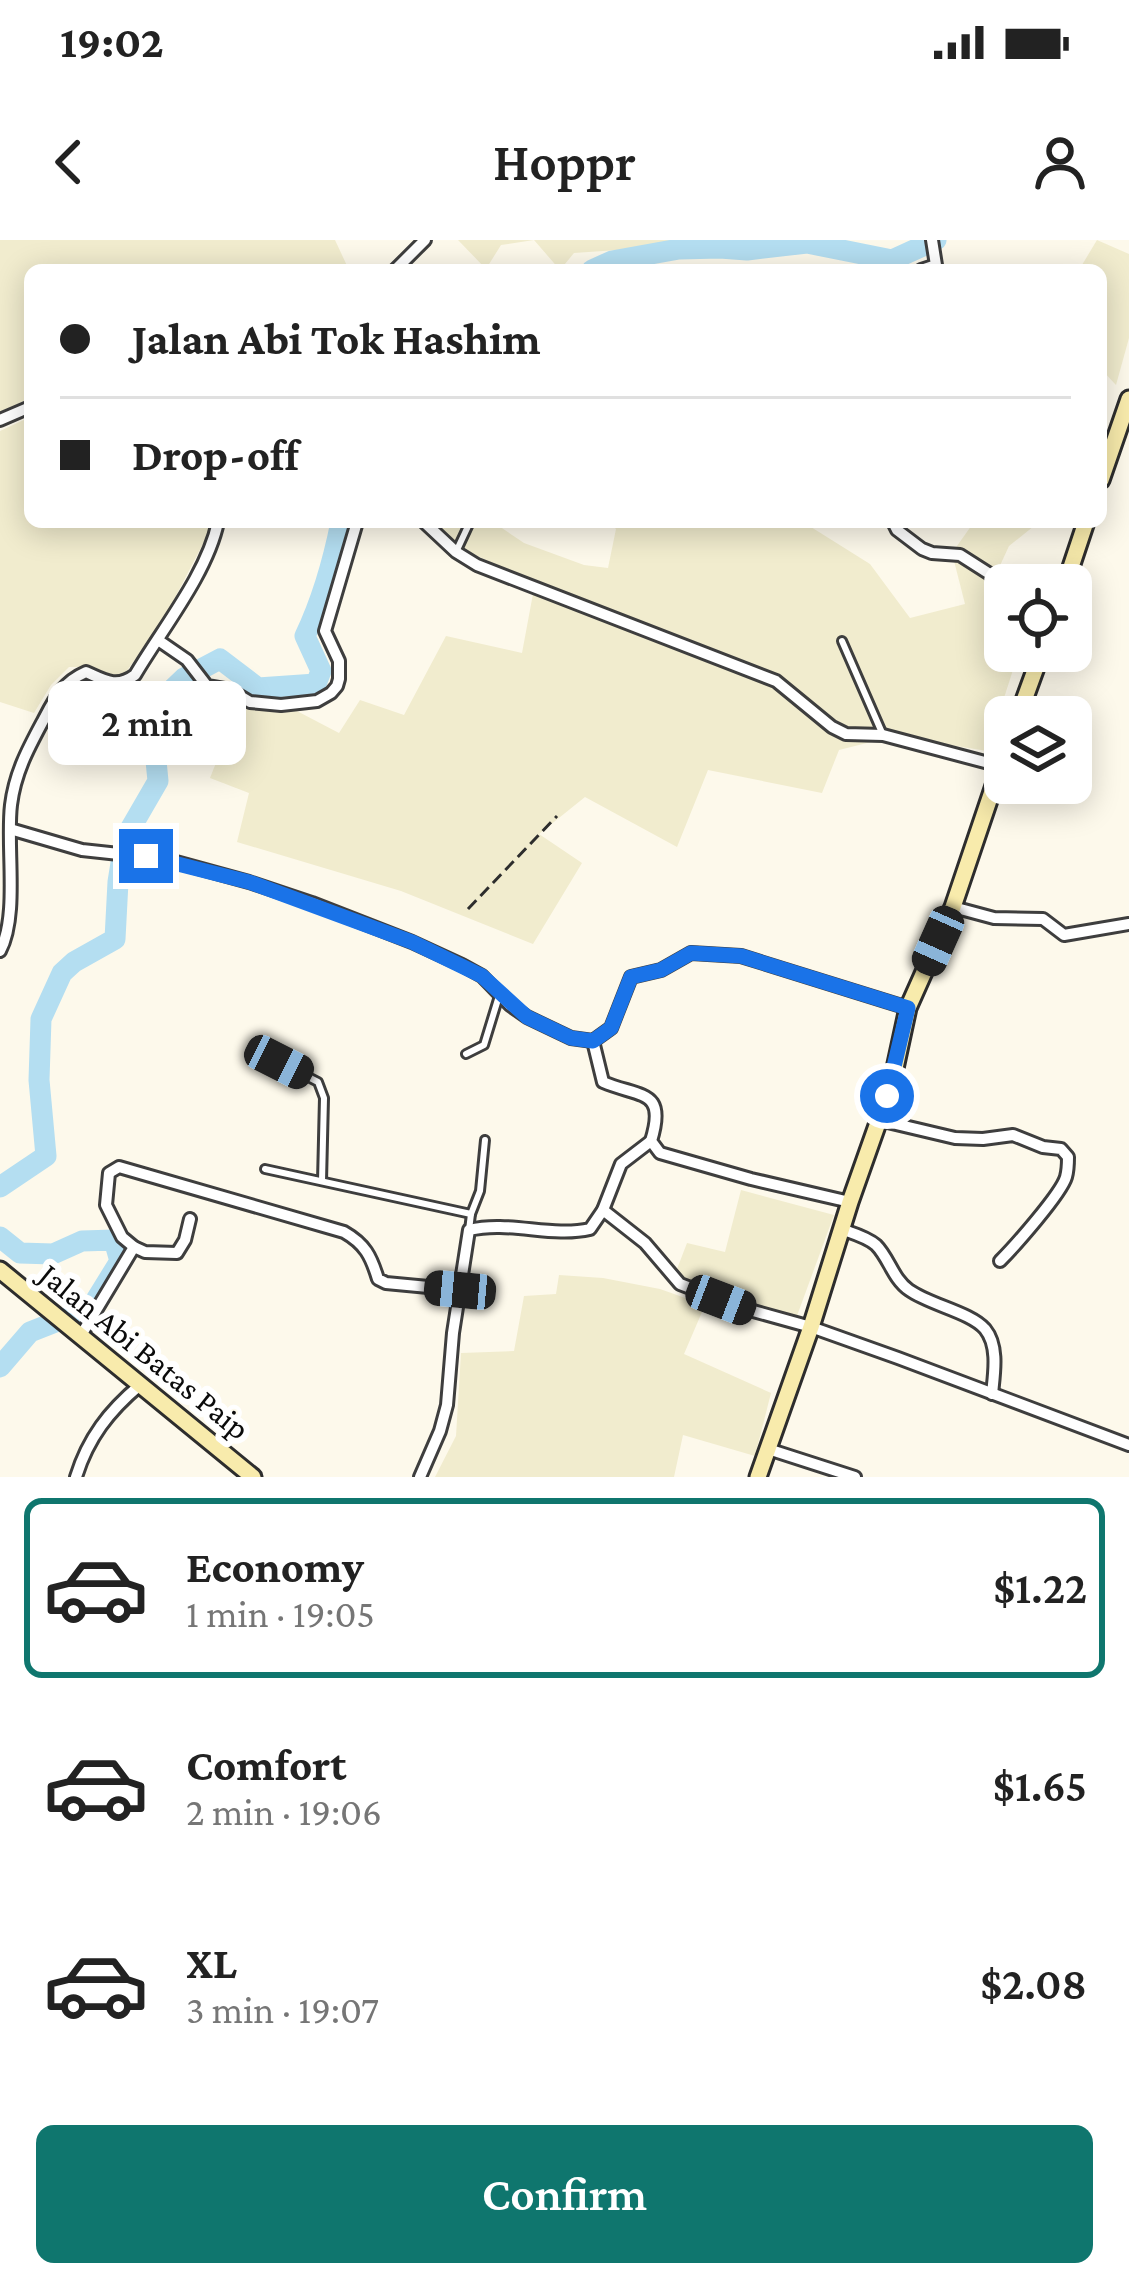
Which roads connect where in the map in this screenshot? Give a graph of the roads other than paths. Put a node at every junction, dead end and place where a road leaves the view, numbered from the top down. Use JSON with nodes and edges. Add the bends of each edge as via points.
{"nodes":[{"id":1,"x":425,"y":240,"type":"edge"},
{"id":2,"x":401,"y":264,"type":"edge"},
{"id":3,"x":1129,"y":399,"type":"edge"},
{"id":4,"x":1125,"y":419,"type":"edge"},
{"id":5,"x":1107,"y":464,"type":"edge"},
{"id":6,"x":217,"y":528,"type":"edge"},
{"id":7,"x":355,"y":528,"type":"edge"},
{"id":8,"x":430,"y":528,"type":"edge"},
{"id":9,"x":467,"y":528,"type":"edge"},
{"id":10,"x":896,"y":528,"type":"edge"},
{"id":11,"x":1084,"y":528,"type":"edge"},
{"id":12,"x":456,"y":552,"type":"junction"},
{"id":13,"x":1072,"y":564,"type":"edge"},
{"id":14,"x":984,"y":570,"type":"edge"},
{"id":15,"x":158,"y":640,"type":"junction"},
{"id":16,"x":842,"y":640,"type":"dead end"},
{"id":17,"x":883,"y":735,"type":"junction"},
{"id":18,"x":984,"y":756,"type":"edge"},
{"id":19,"x":987,"y":804,"type":"edge"},
{"id":20,"x":10,"y":830,"type":"junction"},
{"id":21,"x":953,"y":908,"type":"junction"},
{"id":22,"x":1129,"y":924,"type":"edge"},
{"id":23,"x":0,"y":951,"type":"edge"},
{"id":24,"x":500,"y":993,"type":"junction"},
{"id":25,"x":908,"y":1008,"type":"junction"},
{"id":26,"x":593,"y":1041,"type":"junction"},
{"id":27,"x":466,"y":1054,"type":"dead end"},
{"id":28,"x":279,"y":1062,"type":"dead end"},
{"id":29,"x":879,"y":1120,"type":"junction"},
{"id":30,"x":485,"y":1141,"type":"dead end"},
{"id":31,"x":651,"y":1141,"type":"junction"},
{"id":32,"x":266,"y":1169,"type":"dead end"},
{"id":33,"x":322,"y":1181,"type":"junction"},
{"id":34,"x":850,"y":1202,"type":"junction"},
{"id":35,"x":603,"y":1210,"type":"junction"},
{"id":36,"x":471,"y":1214,"type":"junction"},
{"id":37,"x":190,"y":1220,"type":"dead end"},
{"id":38,"x":841,"y":1229,"type":"junction"},
{"id":39,"x":469,"y":1230,"type":"junction"},
{"id":40,"x":134,"y":1247,"type":"junction"},
{"id":41,"x":1000,"y":1261,"type":"dead end"},
{"id":42,"x":0,"y":1270,"type":"edge"},
{"id":43,"x":460,"y":1290,"type":"junction"},
{"id":44,"x":811,"y":1328,"type":"junction"},
{"id":45,"x":76,"y":1334,"type":"junction"},
{"id":46,"x":140,"y":1385,"type":"junction"},
{"id":47,"x":992,"y":1394,"type":"junction"},
{"id":48,"x":1129,"y":1445,"type":"edge"},
{"id":49,"x":768,"y":1449,"type":"junction"},
{"id":50,"x":76,"y":1477,"type":"edge"},
{"id":51,"x":253,"y":1477,"type":"edge"},
{"id":52,"x":420,"y":1477,"type":"edge"},
{"id":53,"x":758,"y":1477,"type":"edge"},
{"id":54,"x":855,"y":1477,"type":"edge"}],
"edges":[{"from":1,"to":2,"type":"street"},
{"from":3,"to":4,"type":"main road"},
{"from":4,"to":5,"type":"main road"},
{"from":6,"to":15,"type":"street"},
{"from":7,"to":15,"type":"street","via":[[325,631],[340,679],[317,701],[250,702],[208,686]]},
{"from":8,"to":12,"type":"street"},
{"from":9,"to":12,"type":"lane"},
{"from":10,"to":14,"type":"street","via":[[922,549],[960,555]]},
{"from":11,"to":13,"type":"main road"},
{"from":12,"to":17,"type":"street","via":[[776,681],[838,731]]},
{"from":15,"to":20,"type":"street","via":[[124,683],[86,672],[60,689],[17,773]]},
{"from":16,"to":17,"type":"lane"},
{"from":17,"to":18,"type":"street"},
{"from":19,"to":21,"type":"main road"},
{"from":20,"to":23,"type":"street","via":[[8,932]]},
{"from":20,"to":24,"type":"street","via":[[222,874],[312,903],[436,953]]},
{"from":21,"to":22,"type":"street","via":[[1043,919],[1064,935]]},
{"from":21,"to":25,"type":"main road"},
{"from":24,"to":26,"type":"street","via":[[527,1017]]},
{"from":24,"to":27,"type":"lane","via":[[484,1045]]},
{"from":25,"to":26,"type":"street","via":[[741,956],[691,953],[631,977],[611,1028]]},
{"from":25,"to":29,"type":"main road"},
{"from":26,"to":31,"type":"street","via":[[603,1082],[654,1102]]},
{"from":28,"to":33,"type":"lane","via":[[318,1082],[324,1098]]},
{"from":29,"to":34,"type":"main road"},
{"from":29,"to":41,"type":"street","via":[[955,1138],[1013,1135],[1068,1157],[1062,1185]]},
{"from":30,"to":36,"type":"lane"},
{"from":31,"to":34,"type":"street","via":[[667,1156]]},
{"from":31,"to":35,"type":"street","via":[[621,1164]]},
{"from":32,"to":33,"type":"lane"},
{"from":33,"to":36,"type":"lane"},
{"from":34,"to":38,"type":"main road"},
{"from":35,"to":39,"type":"street","via":[[581,1232]]},
{"from":35,"to":44,"type":"street","via":[[680,1283]]},
{"from":36,"to":39,"type":"lane"},
{"from":37,"to":40,"type":"street","via":[[177,1253]]},
{"from":38,"to":44,"type":"main road"},
{"from":38,"to":47,"type":"street","via":[[877,1246],[916,1295],[982,1326],[992,1340]]},
{"from":39,"to":43,"type":"street"},
{"from":40,"to":43,"type":"street","via":[[106,1205],[112,1168],[344,1232],[364,1246],[386,1283]]},
{"from":40,"to":45,"type":"street"},
{"from":42,"to":45,"type":"main road","name":"Jalan Abi Batas Paip"},
{"from":43,"to":52,"type":"street","via":[[447,1405]]},
{"from":44,"to":47,"type":"street"},
{"from":44,"to":49,"type":"main road"},
{"from":45,"to":46,"type":"main road","name":"Jalan Abi Batas Paip"},
{"from":46,"to":50,"type":"street","via":[[114,1406]]},
{"from":46,"to":51,"type":"main road","name":"Jalan Abi Batas Paip"},
{"from":47,"to":48,"type":"street"},
{"from":49,"to":53,"type":"main road"},
{"from":49,"to":54,"type":"street"}]}
